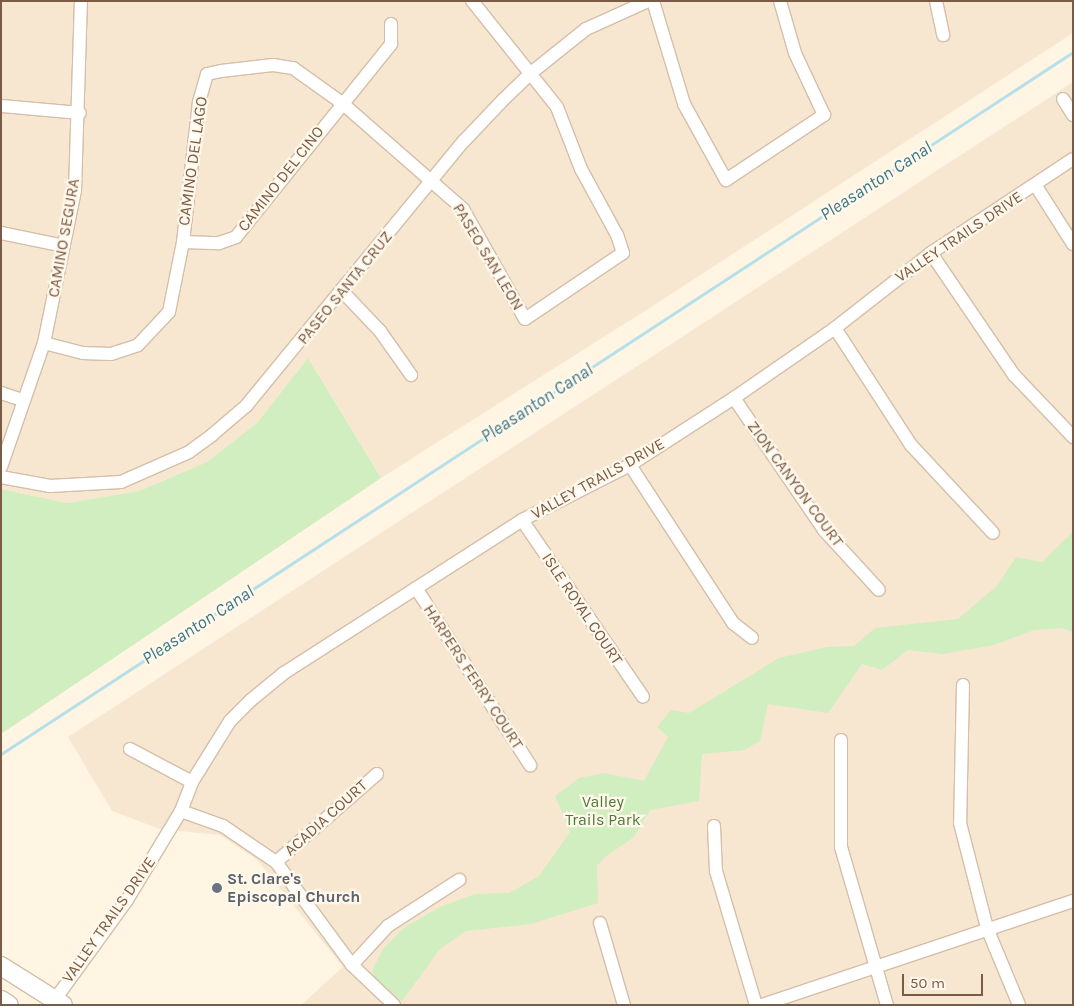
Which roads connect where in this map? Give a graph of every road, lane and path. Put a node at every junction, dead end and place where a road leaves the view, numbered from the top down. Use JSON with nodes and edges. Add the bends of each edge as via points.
{"nodes":[{"id":1,"x":81,"y":1,"type":"edge"},
{"id":2,"x":472,"y":1,"type":"edge"},
{"id":3,"x":648,"y":1,"type":"edge"},
{"id":4,"x":653,"y":1,"type":"edge"},
{"id":5,"x":780,"y":1,"type":"edge"},
{"id":6,"x":936,"y":1,"type":"edge"},
{"id":7,"x":391,"y":24,"type":"dead end"},
{"id":8,"x":943,"y":35,"type":"dead end"},
{"id":9,"x":531,"y":72,"type":"junction"},
{"id":10,"x":1063,"y":99,"type":"dead end"},
{"id":11,"x":342,"y":103,"type":"junction"},
{"id":12,"x":1,"y":106,"type":"edge"},
{"id":13,"x":80,"y":113,"type":"junction"},
{"id":14,"x":1073,"y":115,"type":"edge"},
{"id":15,"x":1073,"y":159,"type":"edge"},
{"id":16,"x":433,"y":182,"type":"junction"},
{"id":17,"x":1036,"y":186,"type":"junction"},
{"id":18,"x":1,"y":233,"type":"edge"},
{"id":19,"x":183,"y":242,"type":"junction"},
{"id":20,"x":1073,"y":244,"type":"edge"},
{"id":21,"x":64,"y":246,"type":"junction"},
{"id":22,"x":930,"y":253,"type":"junction"},
{"id":23,"x":341,"y":290,"type":"junction"},
{"id":24,"x":835,"y":328,"type":"junction"},
{"id":25,"x":44,"y":343,"type":"junction"},
{"id":26,"x":411,"y":375,"type":"dead end"},
{"id":27,"x":1,"y":392,"type":"edge"},
{"id":28,"x":734,"y":398,"type":"junction"},
{"id":29,"x":23,"y":400,"type":"junction"},
{"id":30,"x":1073,"y":437,"type":"edge"},
{"id":31,"x":630,"y":465,"type":"junction"},
{"id":32,"x":1,"y":467,"type":"edge"},
{"id":33,"x":1,"y":477,"type":"edge"},
{"id":34,"x":522,"y":520,"type":"junction"},
{"id":35,"x":993,"y":533,"type":"dead end"},
{"id":36,"x":416,"y":588,"type":"junction"},
{"id":37,"x":879,"y":590,"type":"dead end"},
{"id":38,"x":752,"y":638,"type":"dead end"},
{"id":39,"x":963,"y":685,"type":"dead end"},
{"id":40,"x":642,"y":697,"type":"dead end"},
{"id":41,"x":841,"y":740,"type":"dead end"},
{"id":42,"x":130,"y":749,"type":"dead end"},
{"id":43,"x":530,"y":766,"type":"dead end"},
{"id":44,"x":377,"y":774,"type":"dead end"},
{"id":45,"x":192,"y":782,"type":"junction"},
{"id":46,"x":181,"y":811,"type":"junction"},
{"id":47,"x":714,"y":826,"type":"dead end"},
{"id":48,"x":276,"y":862,"type":"junction"},
{"id":49,"x":459,"y":880,"type":"dead end"},
{"id":50,"x":1073,"y":901,"type":"edge"},
{"id":51,"x":600,"y":923,"type":"dead end"},
{"id":52,"x":987,"y":928,"type":"junction"},
{"id":53,"x":352,"y":965,"type":"junction"},
{"id":54,"x":1,"y":966,"type":"edge"},
{"id":55,"x":873,"y":966,"type":"junction"},
{"id":56,"x":56,"y":1003,"type":"edge"},
{"id":57,"x":394,"y":1005,"type":"edge"},
{"id":58,"x":624,"y":1005,"type":"edge"},
{"id":59,"x":756,"y":1005,"type":"edge"},
{"id":60,"x":762,"y":1005,"type":"edge"},
{"id":61,"x":887,"y":1005,"type":"edge"},
{"id":62,"x":1019,"y":1005,"type":"edge"}],
"edges":[{"from":1,"to":13,"type":"street","name":"CAMINO SEGURA"},
{"from":2,"to":9,"type":"street"},
{"from":3,"to":9,"type":"street","name":"PASEO SANTA CRUZ","via":[[586,29]]},
{"from":4,"to":5,"type":"street","via":[[684,104],[726,180],[824,116],[796,53]]},
{"from":6,"to":8,"type":"street"},
{"from":7,"to":11,"type":"street","name":"CAMINO DEL CINO","via":[[390,44]]},
{"from":9,"to":16,"type":"street","name":"PASEO SANTA CRUZ","via":[[464,141]]},
{"from":9,"to":16,"type":"street","name":"PASEO SAN LEON","via":[[557,106],[581,169],[617,235],[623,254],[524,319],[463,209]]},
{"from":10,"to":14,"type":"street"},
{"from":11,"to":16,"type":"street","name":"CAMINO DEL LAGO"},
{"from":11,"to":19,"type":"street","name":"CAMINO DEL CINO","via":[[236,237],[212,243]]},
{"from":11,"to":19,"type":"street","name":"CAMINO DEL LAGO","via":[[293,68],[273,65],[207,74],[199,102]]},
{"from":12,"to":13,"type":"street"},
{"from":13,"to":21,"type":"street","name":"CAMINO SEGURA","via":[[75,190]]},
{"from":15,"to":17,"type":"street","name":"VALLEY TRAILS DRIVE"},
{"from":16,"to":23,"type":"street","name":"PASEO SANTA CRUZ"},
{"from":17,"to":20,"type":"street"},
{"from":17,"to":22,"type":"street","name":"VALLEY TRAILS DRIVE"},
{"from":18,"to":21,"type":"street"},
{"from":19,"to":25,"type":"street","name":"CAMINO DEL LAGO","via":[[169,312],[156,330],[138,345],[98,355]]},
{"from":21,"to":25,"type":"street","name":"CAMINO SEGURA"},
{"from":22,"to":24,"type":"street","name":"VALLEY TRAILS DRIVE"},
{"from":22,"to":30,"type":"street","via":[[1014,375]]},
{"from":23,"to":26,"type":"street","via":[[380,331]]},
{"from":23,"to":33,"type":"street","name":"PASEO SANTA CRUZ","via":[[246,406],[189,452],[120,482],[50,486]]},
{"from":24,"to":28,"type":"street","name":"VALLEY TRAILS DRIVE"},
{"from":24,"to":35,"type":"street","via":[[911,445]]},
{"from":25,"to":29,"type":"street","name":"CAMINO SEGURA"},
{"from":27,"to":29,"type":"street"},
{"from":28,"to":31,"type":"street","name":"VALLEY TRAILS DRIVE"},
{"from":28,"to":37,"type":"street","name":"ZION CANYON COURT","via":[[824,530]]},
{"from":29,"to":32,"type":"street","name":"CAMINO SEGURA"},
{"from":31,"to":34,"type":"street","name":"VALLEY TRAILS DRIVE"},
{"from":31,"to":38,"type":"street","via":[[733,623]]},
{"from":34,"to":36,"type":"street","name":"VALLEY TRAILS DRIVE"},
{"from":34,"to":40,"type":"street","name":"ISLE ROYAL COURT"},
{"from":36,"to":43,"type":"street","name":"HARPERS FERRY COURT"},
{"from":36,"to":45,"type":"street","name":"VALLEY TRAILS DRIVE","via":[[284,673],[251,700],[230,721]]},
{"from":39,"to":52,"type":"street","via":[[960,823]]},
{"from":41,"to":55,"type":"street","via":[[840,847]]},
{"from":42,"to":45,"type":"street"},
{"from":44,"to":48,"type":"street","name":"ACADIA COURT"},
{"from":45,"to":46,"type":"street","name":"VALLEY TRAILS DRIVE"},
{"from":46,"to":48,"type":"street","via":[[223,826]]},
{"from":46,"to":56,"type":"street","name":"VALLEY TRAILS DRIVE","via":[[127,900]]},
{"from":47,"to":59,"type":"street","via":[[716,871]]},
{"from":48,"to":53,"type":"street"},
{"from":49,"to":53,"type":"street","via":[[388,926]]},
{"from":50,"to":52,"type":"street"},
{"from":51,"to":58,"type":"street"},
{"from":52,"to":55,"type":"street"},
{"from":52,"to":62,"type":"street"},
{"from":53,"to":57,"type":"street"},
{"from":54,"to":56,"type":"main road"},
{"from":55,"to":60,"type":"street"},
{"from":55,"to":61,"type":"street"}]}
